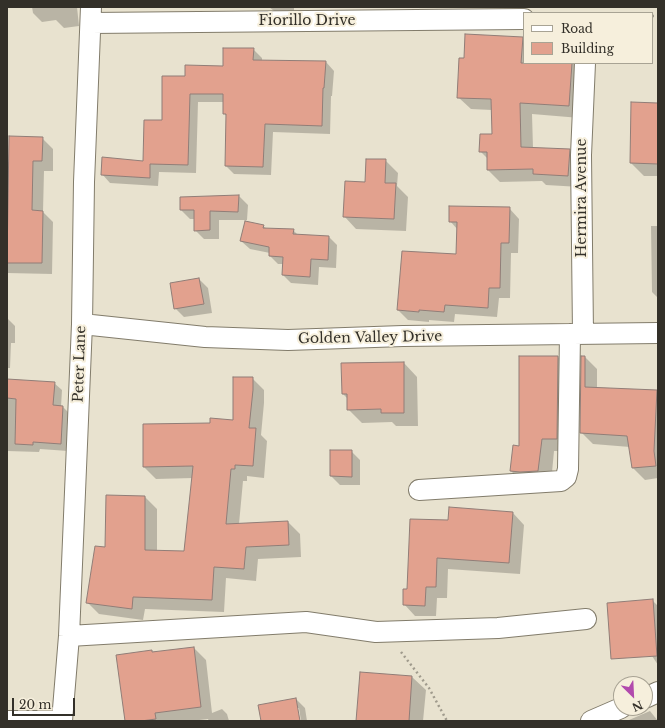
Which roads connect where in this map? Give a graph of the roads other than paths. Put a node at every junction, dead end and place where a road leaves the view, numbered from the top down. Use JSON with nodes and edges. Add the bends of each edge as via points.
{"nodes":[{"id":1,"x":91,"y":15,"type":"edge"},
{"id":2,"x":523,"y":19,"type":"edge"},
{"id":3,"x":585,"y":64,"type":"edge"},
{"id":4,"x":82,"y":324,"type":"junction"},
{"id":5,"x":658,"y":333,"type":"edge"},
{"id":6,"x":577,"y":334,"type":"junction"},
{"id":7,"x":419,"y":490,"type":"dead end"},
{"id":8,"x":586,"y":619,"type":"dead end"},
{"id":9,"x":69,"y":636,"type":"junction"},
{"id":10,"x":613,"y":711,"type":"edge"},
{"id":11,"x":8,"y":721,"type":"edge"},
{"id":12,"x":62,"y":721,"type":"edge"},
{"id":13,"x":591,"y":721,"type":"edge"}],
"edges":[{"from":1,"to":2,"type":"street","name":"Fiorillo Drive"},
{"from":1,"to":4,"type":"street","name":"Peter Lane","via":[[84,182]]},
{"from":3,"to":6,"type":"street","name":"Hermira Avenue"},
{"from":4,"to":6,"type":"street","name":"Golden Valley Drive","via":[[205,337],[288,340]]},
{"from":4,"to":9,"type":"street","name":"Peter Lane"},
{"from":5,"to":6,"type":"street","name":"Golden Valley Drive"},
{"from":6,"to":7,"type":"street","name":"Hermira Avenue","via":[[566,477],[561,481]]},
{"from":8,"to":9,"type":"street","via":[[498,628],[376,632],[306,622]]},
{"from":9,"to":12,"type":"street","name":"Peter Lane"},
{"from":10,"to":13,"type":"street"},
{"from":11,"to":12,"type":"street"}]}
